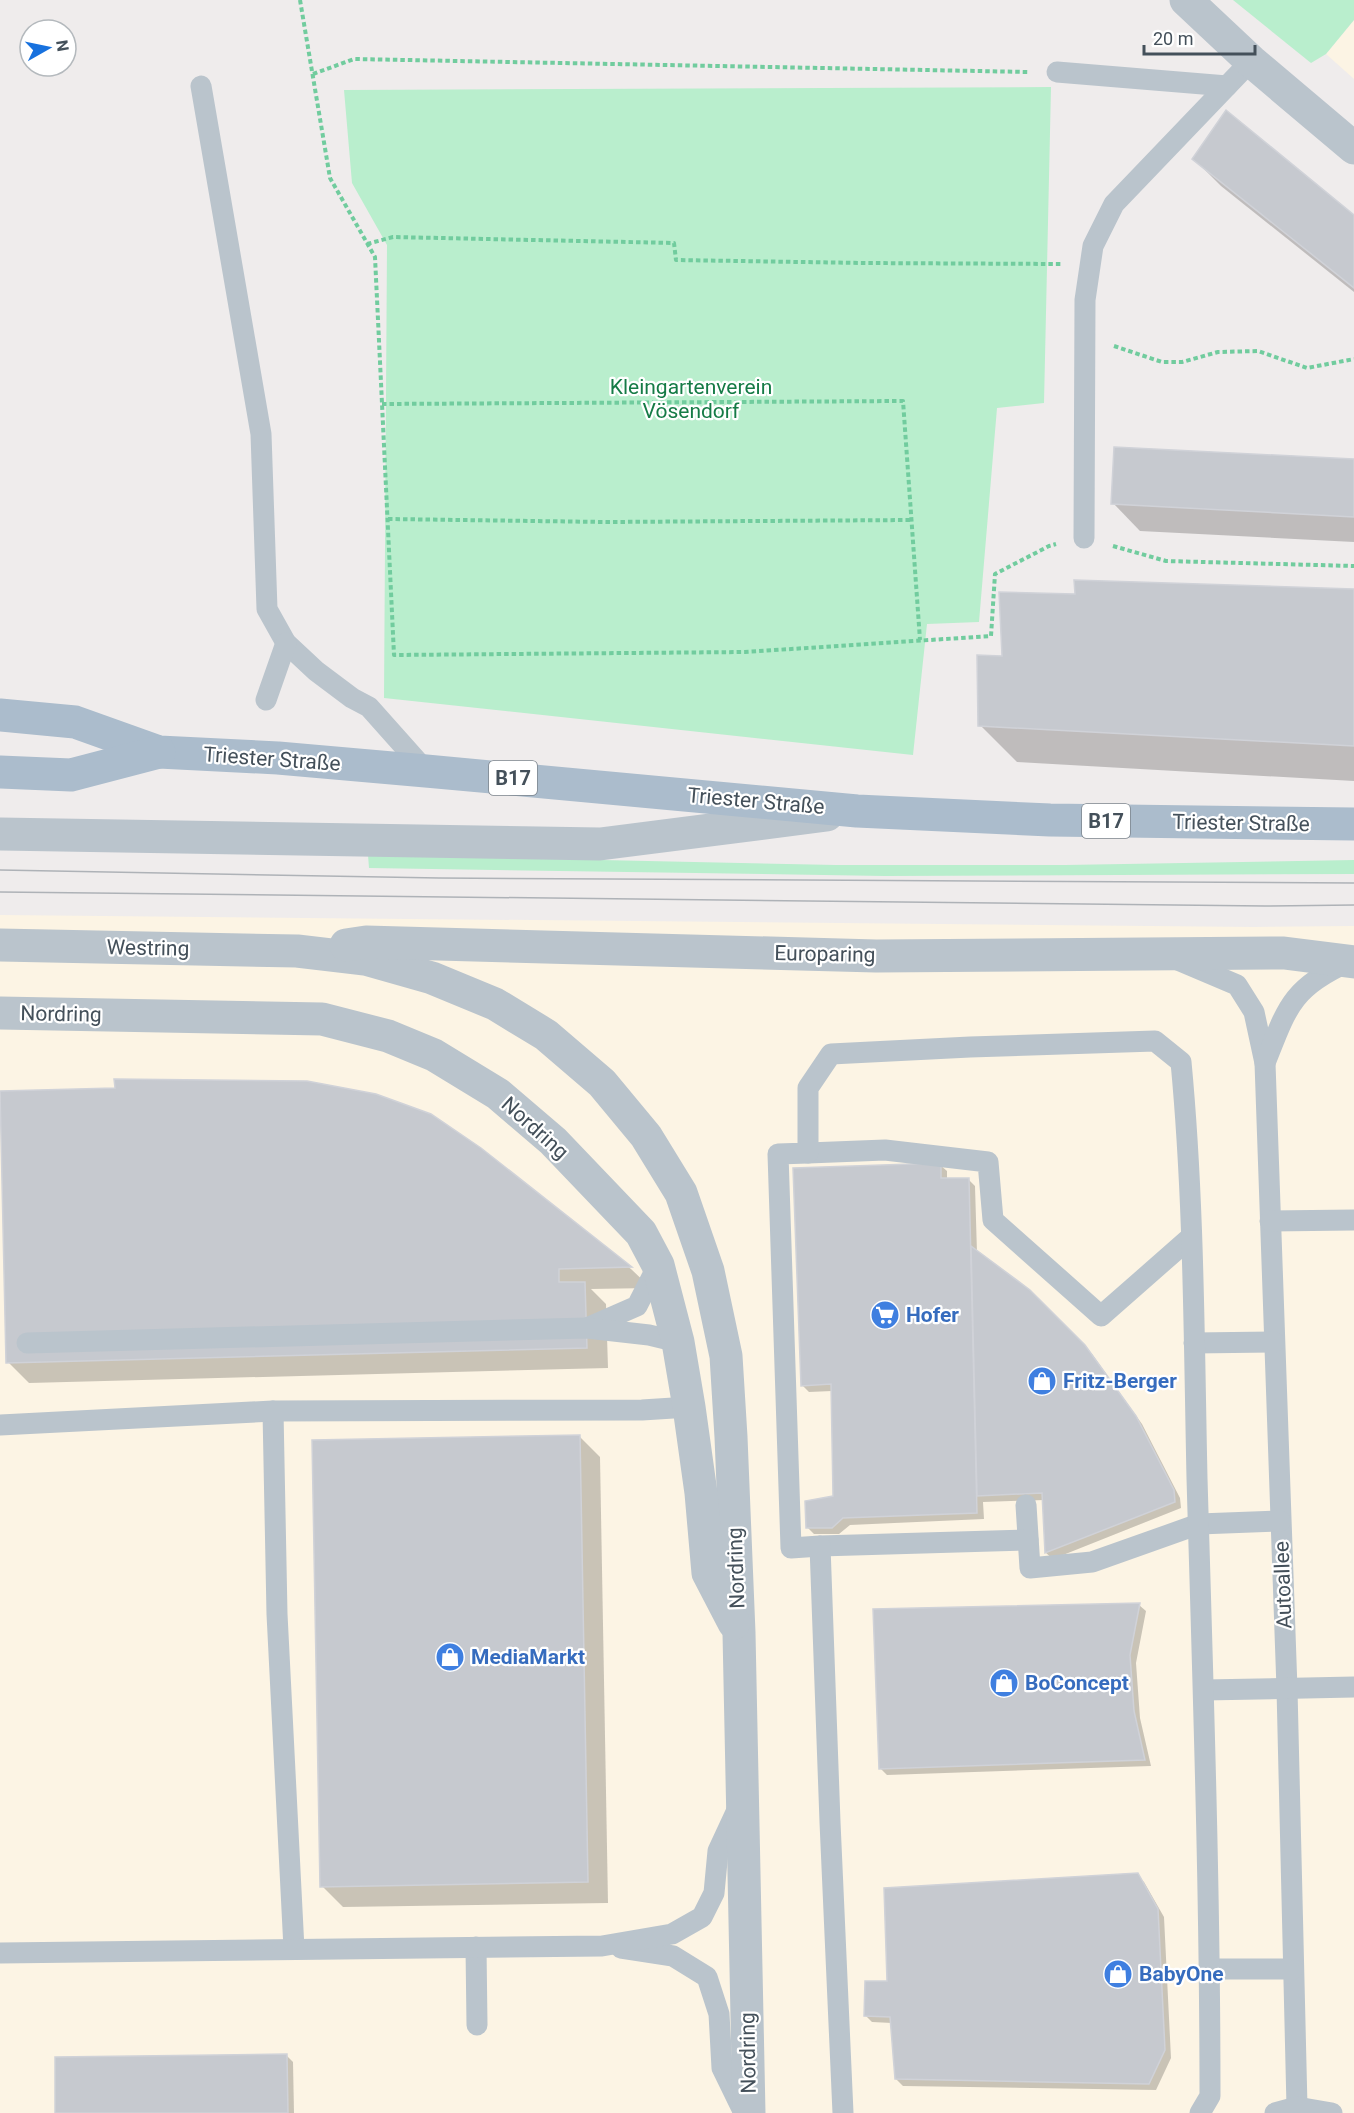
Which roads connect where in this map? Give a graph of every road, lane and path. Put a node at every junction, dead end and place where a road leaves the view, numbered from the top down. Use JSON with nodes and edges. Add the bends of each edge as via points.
{"nodes":[{"id":1,"x":300,"y":0,"type":"edge"},
{"id":2,"x":1186,"y":0,"type":"edge"},
{"id":3,"x":1251,"y":61,"type":"junction"},
{"id":4,"x":1057,"y":72,"type":"joint"},
{"id":5,"x":313,"y":74,"type":"junction"},
{"id":6,"x":201,"y":86,"type":"dead end"},
{"id":7,"x":1227,"y":86,"type":"junction"},
{"id":8,"x":1354,"y":148,"type":"edge"},
{"id":9,"x":368,"y":244,"type":"junction"},
{"id":10,"x":1090,"y":262,"type":"junction"},
{"id":11,"x":1085,"y":334,"type":"junction"},
{"id":12,"x":1354,"y":359,"type":"edge"},
{"id":13,"x":382,"y":404,"type":"junction"},
{"id":14,"x":388,"y":519,"type":"junction"},
{"id":15,"x":912,"y":520,"type":"junction"},
{"id":16,"x":1084,"y":538,"type":"junction"},
{"id":17,"x":1354,"y":566,"type":"edge"},
{"id":18,"x":920,"y":640,"type":"junction"},
{"id":19,"x":286,"y":643,"type":"junction"},
{"id":20,"x":266,"y":700,"type":"dead end"},
{"id":21,"x":0,"y":715,"type":"edge"},
{"id":22,"x":159,"y":752,"type":"junction"},
{"id":23,"x":426,"y":771,"type":"junction"},
{"id":24,"x":0,"y":772,"type":"edge"},
{"id":25,"x":857,"y":811,"type":"junction"},
{"id":26,"x":1354,"y":824,"type":"edge"},
{"id":27,"x":0,"y":834,"type":"edge"},
{"id":28,"x":0,"y":945,"type":"edge"},
{"id":29,"x":297,"y":951,"type":"junction"},
{"id":30,"x":1164,"y":954,"type":"junction"},
{"id":31,"x":1351,"y":962,"type":"edge"},
{"id":32,"x":0,"y":1013,"type":"edge"},
{"id":33,"x":1265,"y":1063,"type":"junction"},
{"id":34,"x":808,"y":1153,"type":"junction"},
{"id":35,"x":1354,"y":1220,"type":"edge"},
{"id":36,"x":1270,"y":1221,"type":"junction"},
{"id":37,"x":1191,"y":1237,"type":"junction"},
{"id":38,"x":658,"y":1266,"type":"junction"},
{"id":39,"x":587,"y":1328,"type":"junction"},
{"id":40,"x":678,"y":1342,"type":"junction"},
{"id":41,"x":1274,"y":1342,"type":"junction"},
{"id":42,"x":27,"y":1343,"type":"dead end"},
{"id":43,"x":1194,"y":1343,"type":"junction"},
{"id":44,"x":689,"y":1407,"type":"junction"},
{"id":45,"x":273,"y":1411,"type":"junction"},
{"id":46,"x":0,"y":1425,"type":"edge"},
{"id":47,"x":1026,"y":1505,"type":"dead end"},
{"id":48,"x":1280,"y":1521,"type":"junction"},
{"id":49,"x":1199,"y":1524,"type":"junction"},
{"id":50,"x":1028,"y":1539,"type":"junction"},
{"id":51,"x":820,"y":1546,"type":"junction"},
{"id":52,"x":739,"y":1633,"type":"junction"},
{"id":53,"x":1354,"y":1687,"type":"edge"},
{"id":54,"x":1287,"y":1689,"type":"junction"},
{"id":55,"x":1204,"y":1690,"type":"junction"},
{"id":56,"x":742,"y":1800,"type":"junction"},
{"id":57,"x":602,"y":1946,"type":"junction"},
{"id":58,"x":476,"y":1947,"type":"junction"},
{"id":59,"x":294,"y":1949,"type":"junction"},
{"id":60,"x":0,"y":1953,"type":"edge"},
{"id":61,"x":1293,"y":1969,"type":"junction"},
{"id":62,"x":1210,"y":1970,"type":"junction"},
{"id":63,"x":477,"y":2025,"type":"dead end"},
{"id":64,"x":1297,"y":2107,"type":"junction"},
{"id":65,"x":744,"y":2113,"type":"edge"},
{"id":66,"x":749,"y":2113,"type":"edge"},
{"id":67,"x":843,"y":2113,"type":"edge"},
{"id":68,"x":1200,"y":2113,"type":"edge"},
{"id":69,"x":1275,"y":2113,"type":"edge"},
{"id":70,"x":1332,"y":2113,"type":"edge"}],
"edges":[{"from":1,"to":5,"type":"path"},
{"from":2,"to":3,"type":"street"},
{"from":3,"to":7,"type":"lane"},
{"from":3,"to":8,"type":"street"},
{"from":4,"to":5,"type":"path","via":[[354,59]]},
{"from":4,"to":7,"type":"lane"},
{"from":5,"to":9,"type":"path","via":[[330,178]]},
{"from":6,"to":19,"type":"lane","via":[[261,434],[267,609]]},
{"from":7,"to":10,"type":"lane","via":[[1114,204],[1093,246]]},
{"from":9,"to":10,"type":"path","via":[[393,237],[674,243],[676,260]]},
{"from":9,"to":13,"type":"path","via":[[375,257]]},
{"from":10,"to":11,"type":"lane","via":[[1084,300]]},
{"from":11,"to":12,"type":"path","via":[[1162,362],[1182,362],[1218,352],[1258,351],[1307,368]]},
{"from":11,"to":16,"type":"lane"},
{"from":13,"to":14,"type":"path"},
{"from":13,"to":15,"type":"path","via":[[903,401]]},
{"from":14,"to":15,"type":"path"},
{"from":14,"to":18,"type":"path","via":[[394,655],[745,652]]},
{"from":15,"to":18,"type":"path"},
{"from":16,"to":17,"type":"path","via":[[1166,561]]},
{"from":16,"to":18,"type":"path","via":[[1049,546],[995,574],[991,636]]},
{"from":19,"to":20,"type":"lane"},
{"from":19,"to":23,"type":"lane","via":[[316,671],[369,708]]},
{"from":21,"to":22,"type":"main road","name":"Triester Straße","number":"B17","via":[[75,722]]},
{"from":22,"to":23,"type":"main road","name":"Triester Straße","number":"B17"},
{"from":22,"to":24,"type":"main road","name":"Triester Straße","number":"B17","via":[[71,775]]},
{"from":23,"to":25,"type":"main road","name":"Triester Straße","number":"B17"},
{"from":25,"to":26,"type":"main road","name":"Triester Straße","number":"B17","via":[[1050,820]]},
{"from":25,"to":27,"type":"street","via":[[600,844]]},
{"from":28,"to":29,"type":"street","name":"Westring"},
{"from":29,"to":30,"type":"street","name":"Europaring","via":[[366,942],[876,956]]},
{"from":29,"to":52,"type":"street","name":"Nordring","via":[[365,959],[432,978],[495,1004],[546,1035],[602,1083],[646,1137],[681,1193],[708,1271],[726,1356]]},
{"from":30,"to":31,"type":"street","name":"Europaring","via":[[1284,953]]},
{"from":30,"to":33,"type":"lane","name":"Autoallee","via":[[1237,985],[1254,1011]]},
{"from":31,"to":33,"type":"lane","name":"Autoallee","via":[[1324,973],[1301,991],[1285,1012]]},
{"from":32,"to":38,"type":"street","name":"Nordring","via":[[322,1019],[388,1036],[434,1055],[514,1107],[553,1141],[641,1233]]},
{"from":33,"to":36,"type":"lane","name":"Autoallee"},
{"from":34,"to":37,"type":"lane","via":[[885,1150],[988,1162],[993,1220],[1101,1316]]},
{"from":34,"to":37,"type":"lane","via":[[808,1088],[831,1054],[1155,1041],[1181,1062]]},
{"from":34,"to":51,"type":"lane","via":[[778,1154],[791,1548]]},
{"from":35,"to":36,"type":"lane"},
{"from":36,"to":41,"type":"lane","name":"Autoallee"},
{"from":37,"to":43,"type":"lane"},
{"from":38,"to":39,"type":"lane","via":[[637,1306]]},
{"from":38,"to":40,"type":"street","name":"Nordring"},
{"from":39,"to":40,"type":"lane"},
{"from":39,"to":42,"type":"lane"},
{"from":40,"to":44,"type":"street","name":"Nordring"},
{"from":41,"to":43,"type":"lane"},
{"from":41,"to":48,"type":"lane","name":"Autoallee"},
{"from":43,"to":49,"type":"lane"},
{"from":44,"to":45,"type":"lane"},
{"from":44,"to":52,"type":"street","name":"Nordring","via":[[708,1573]]},
{"from":45,"to":46,"type":"lane"},
{"from":45,"to":59,"type":"lane","via":[[277,1614]]},
{"from":47,"to":50,"type":"lane"},
{"from":48,"to":49,"type":"lane"},
{"from":48,"to":54,"type":"lane","name":"Autoallee"},
{"from":49,"to":50,"type":"lane","via":[[1092,1562],[1030,1568]]},
{"from":49,"to":55,"type":"lane"},
{"from":50,"to":51,"type":"lane"},
{"from":51,"to":67,"type":"lane"},
{"from":52,"to":56,"type":"street","name":"Nordring"},
{"from":53,"to":54,"type":"lane"},
{"from":54,"to":55,"type":"lane"},
{"from":54,"to":61,"type":"lane","name":"Autoallee"},
{"from":55,"to":62,"type":"lane"},
{"from":56,"to":57,"type":"lane","via":[[718,1851],[714,1893],[702,1917],[672,1934]]},
{"from":56,"to":66,"type":"street","name":"Nordring"},
{"from":57,"to":58,"type":"lane"},
{"from":57,"to":65,"type":"lane","via":[[673,1956],[707,1977],[719,2014],[722,2068]]},
{"from":58,"to":59,"type":"lane"},
{"from":58,"to":63,"type":"lane"},
{"from":59,"to":60,"type":"lane"},
{"from":61,"to":62,"type":"lane"},
{"from":61,"to":64,"type":"lane","name":"Autoallee"},
{"from":62,"to":68,"type":"lane","via":[[1210,2096]]},
{"from":64,"to":69,"type":"lane"},
{"from":64,"to":70,"type":"lane"}]}
